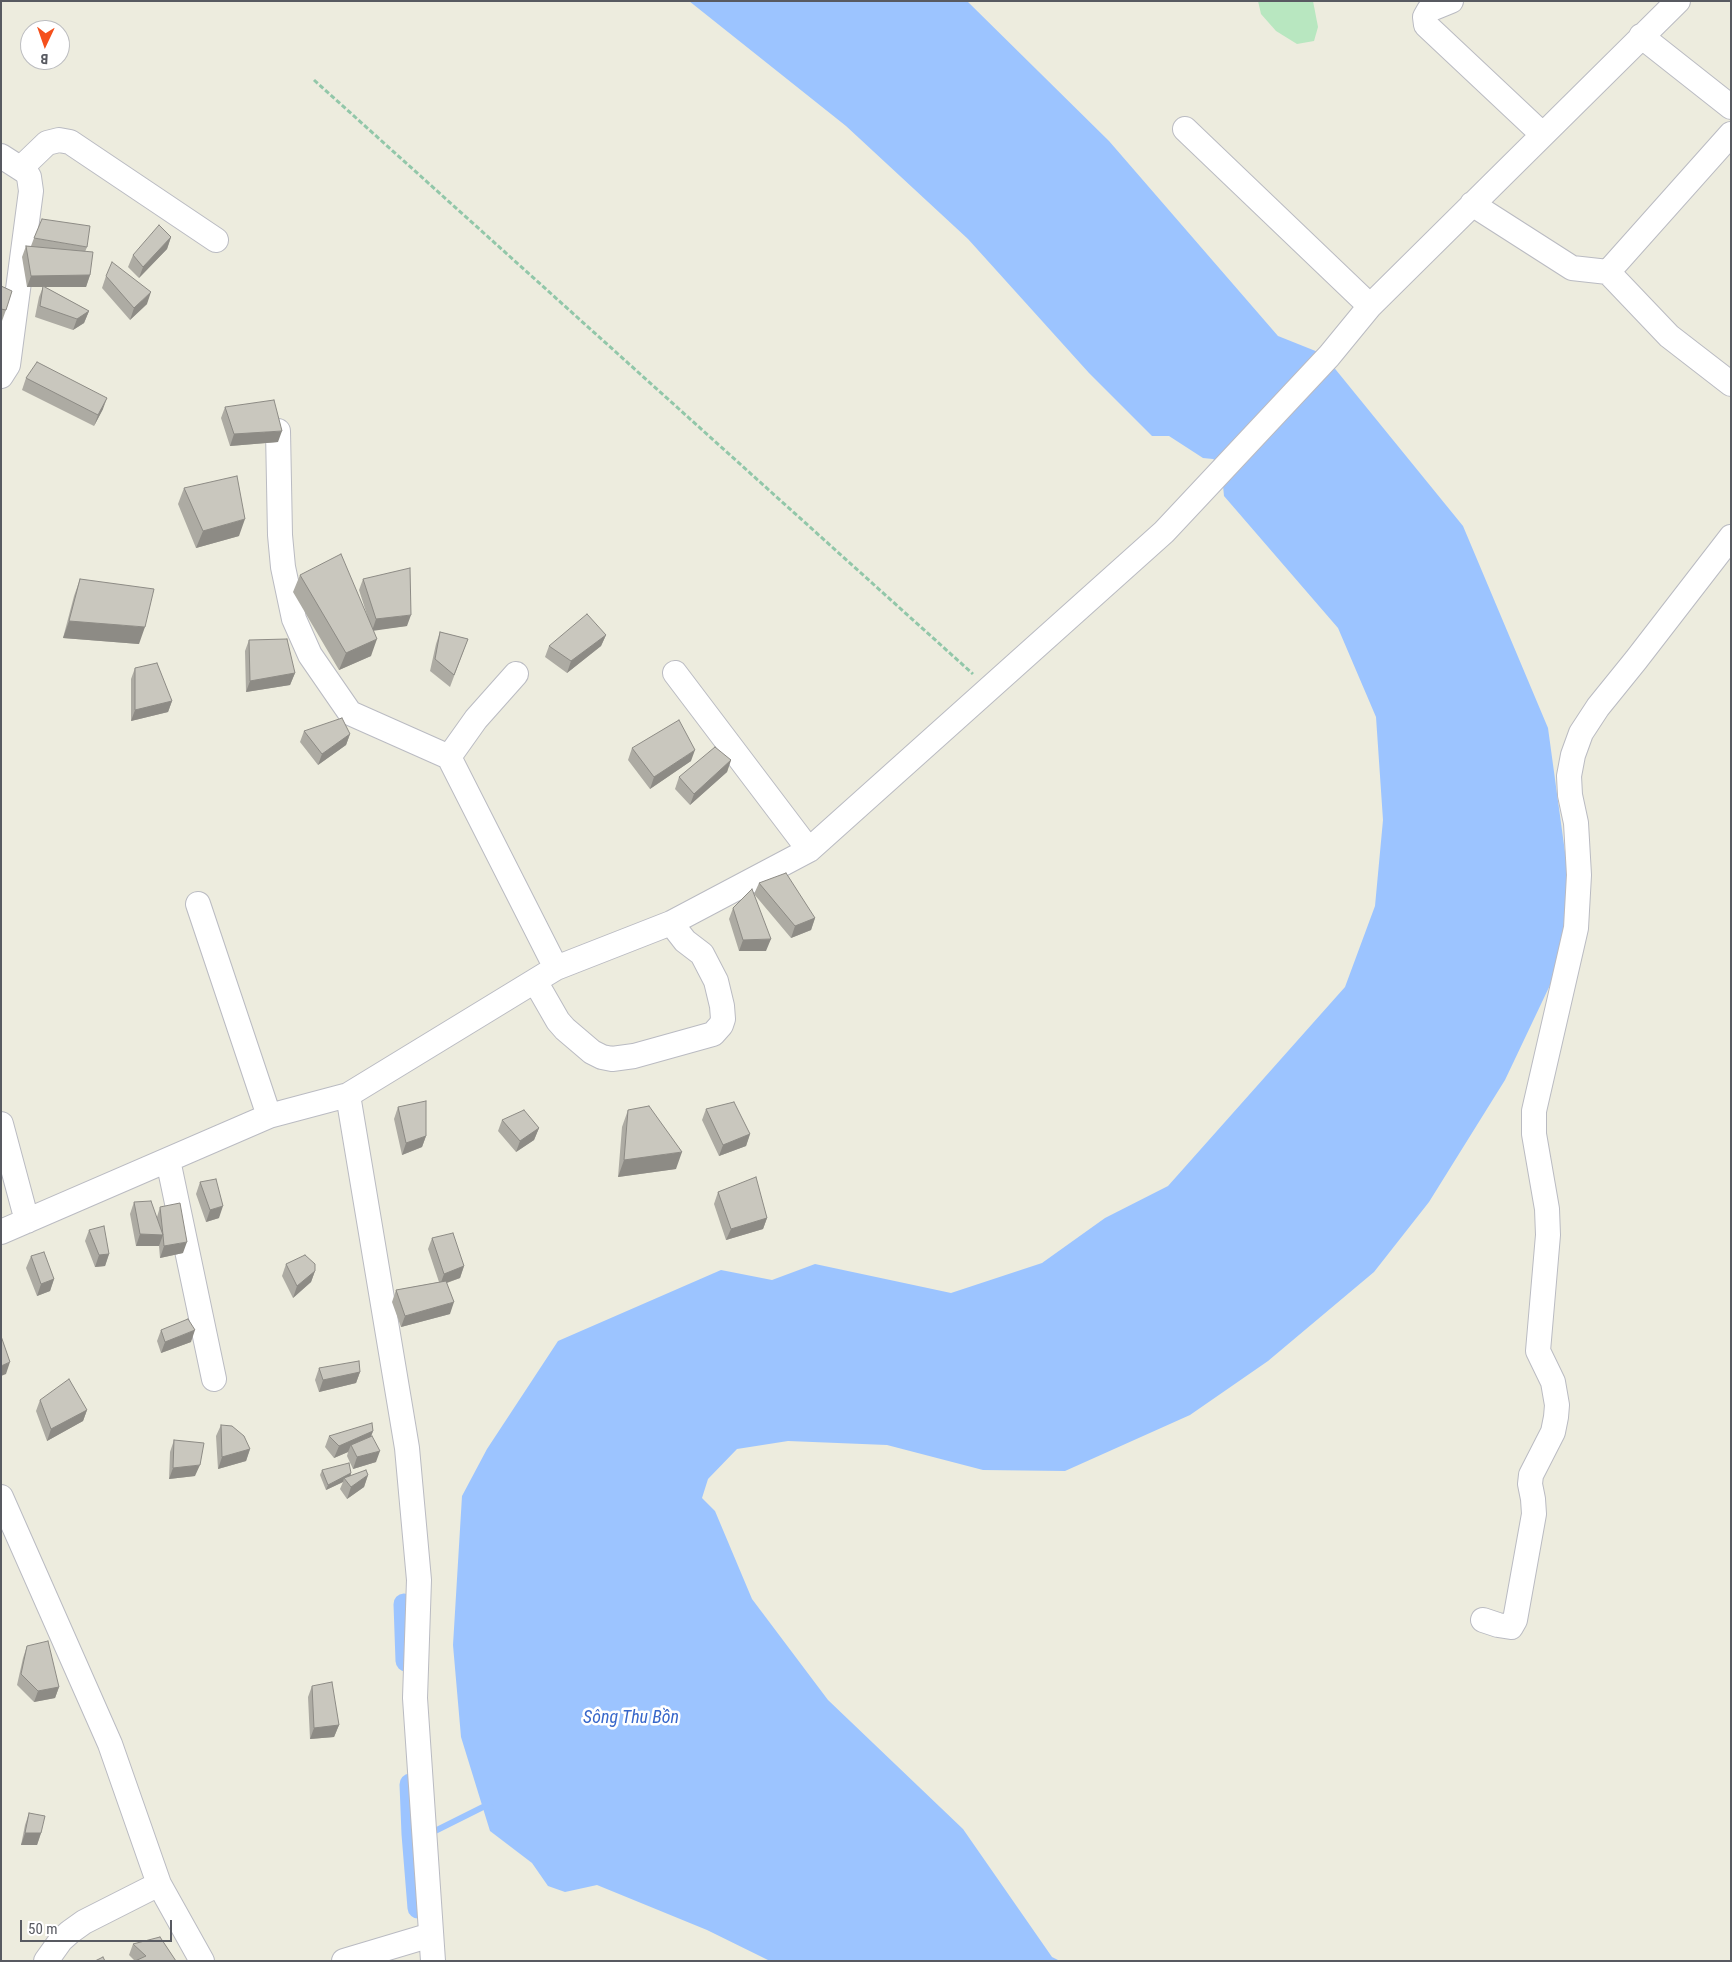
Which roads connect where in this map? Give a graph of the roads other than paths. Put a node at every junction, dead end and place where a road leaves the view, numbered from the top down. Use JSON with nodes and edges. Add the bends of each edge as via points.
{"nodes":[{"id":1,"x":1451,"y":1,"type":"edge"},
{"id":2,"x":1678,"y":1,"type":"edge"},
{"id":3,"x":1642,"y":36,"type":"junction"},
{"id":4,"x":1731,"y":107,"type":"edge"},
{"id":5,"x":1185,"y":129,"type":"dead end"},
{"id":6,"x":1542,"y":134,"type":"junction"},
{"id":7,"x":1731,"y":134,"type":"edge"},
{"id":8,"x":1,"y":156,"type":"edge"},
{"id":9,"x":21,"y":168,"type":"junction"},
{"id":10,"x":1472,"y":204,"type":"junction"},
{"id":11,"x":216,"y":240,"type":"dead end"},
{"id":12,"x":1608,"y":272,"type":"junction"},
{"id":13,"x":1370,"y":306,"type":"junction"},
{"id":14,"x":1,"y":376,"type":"edge"},
{"id":15,"x":1731,"y":384,"type":"edge"},
{"id":16,"x":278,"y":431,"type":"edge"},
{"id":17,"x":1731,"y":536,"type":"edge"},
{"id":18,"x":675,"y":673,"type":"dead end"},
{"id":19,"x":516,"y":674,"type":"dead end"},
{"id":20,"x":449,"y":757,"type":"junction"},
{"id":21,"x":808,"y":850,"type":"junction"},
{"id":22,"x":198,"y":904,"type":"dead end"},
{"id":23,"x":671,"y":923,"type":"junction"},
{"id":24,"x":556,"y":968,"type":"junction"},
{"id":25,"x":535,"y":981,"type":"junction"},
{"id":26,"x":348,"y":1095,"type":"junction"},
{"id":27,"x":269,"y":1116,"type":"junction"},
{"id":28,"x":1,"y":1124,"type":"edge"},
{"id":29,"x":168,"y":1160,"type":"junction"},
{"id":30,"x":27,"y":1221,"type":"junction"},
{"id":31,"x":1,"y":1232,"type":"edge"},
{"id":32,"x":214,"y":1379,"type":"dead end"},
{"id":33,"x":1,"y":1498,"type":"edge"},
{"id":34,"x":1483,"y":1620,"type":"dead end"},
{"id":35,"x":160,"y":1884,"type":"junction"},
{"id":36,"x":424,"y":1937,"type":"junction"},
{"id":37,"x":46,"y":1961,"type":"edge"},
{"id":38,"x":202,"y":1961,"type":"edge"},
{"id":39,"x":344,"y":1961,"type":"edge"},
{"id":40,"x":433,"y":1961,"type":"edge"}],
"edges":[{"from":1,"to":6,"type":"street","via":[[1429,10],[1425,17],[1426,25]]},
{"from":2,"to":3,"type":"street"},
{"from":3,"to":4,"type":"street"},
{"from":3,"to":6,"type":"street"},
{"from":5,"to":13,"type":"street"},
{"from":6,"to":10,"type":"street"},
{"from":7,"to":12,"type":"street"},
{"from":8,"to":9,"type":"street"},
{"from":9,"to":11,"type":"street","via":[[47,143],[70,142]]},
{"from":9,"to":14,"type":"street","via":[[29,177],[31,190],[8,365]]},
{"from":10,"to":12,"type":"street","via":[[1572,268]]},
{"from":10,"to":13,"type":"street"},
{"from":12,"to":15,"type":"street","via":[[1669,336]]},
{"from":13,"to":21,"type":"street","via":[[1329,356],[1164,532]]},
{"from":16,"to":20,"type":"street","via":[[283,567],[294,619],[310,655],[350,713]]},
{"from":17,"to":34,"type":"street","via":[[1598,707],[1580,733],[1573,756],[1570,795],[1577,831],[1579,875],[1576,928],[1534,1111],[1534,1134],[1548,1227],[1538,1351],[1553,1382],[1556,1417],[1553,1432],[1531,1475],[1534,1514],[1515,1620],[1510,1627]]},
{"from":18,"to":21,"type":"street"},
{"from":19,"to":20,"type":"street","via":[[476,719]]},
{"from":20,"to":24,"type":"street"},
{"from":21,"to":23,"type":"street"},
{"from":22,"to":27,"type":"street"},
{"from":23,"to":24,"type":"street"},
{"from":23,"to":25,"type":"street","via":[[685,941],[702,954],[716,982],[723,1018],[714,1034],[634,1056],[602,1057],[565,1030]]},
{"from":24,"to":25,"type":"street"},
{"from":25,"to":26,"type":"street"},
{"from":26,"to":27,"type":"street"},
{"from":26,"to":36,"type":"street","via":[[407,1448],[419,1580],[415,1698]]},
{"from":27,"to":29,"type":"street"},
{"from":28,"to":30,"type":"street"},
{"from":29,"to":30,"type":"street"},
{"from":29,"to":32,"type":"street"},
{"from":30,"to":31,"type":"street"},
{"from":33,"to":35,"type":"street","via":[[110,1744]]},
{"from":35,"to":37,"type":"street","via":[[84,1922],[56,1945]]},
{"from":35,"to":38,"type":"street"},
{"from":36,"to":39,"type":"street"},
{"from":36,"to":40,"type":"street"}]}
